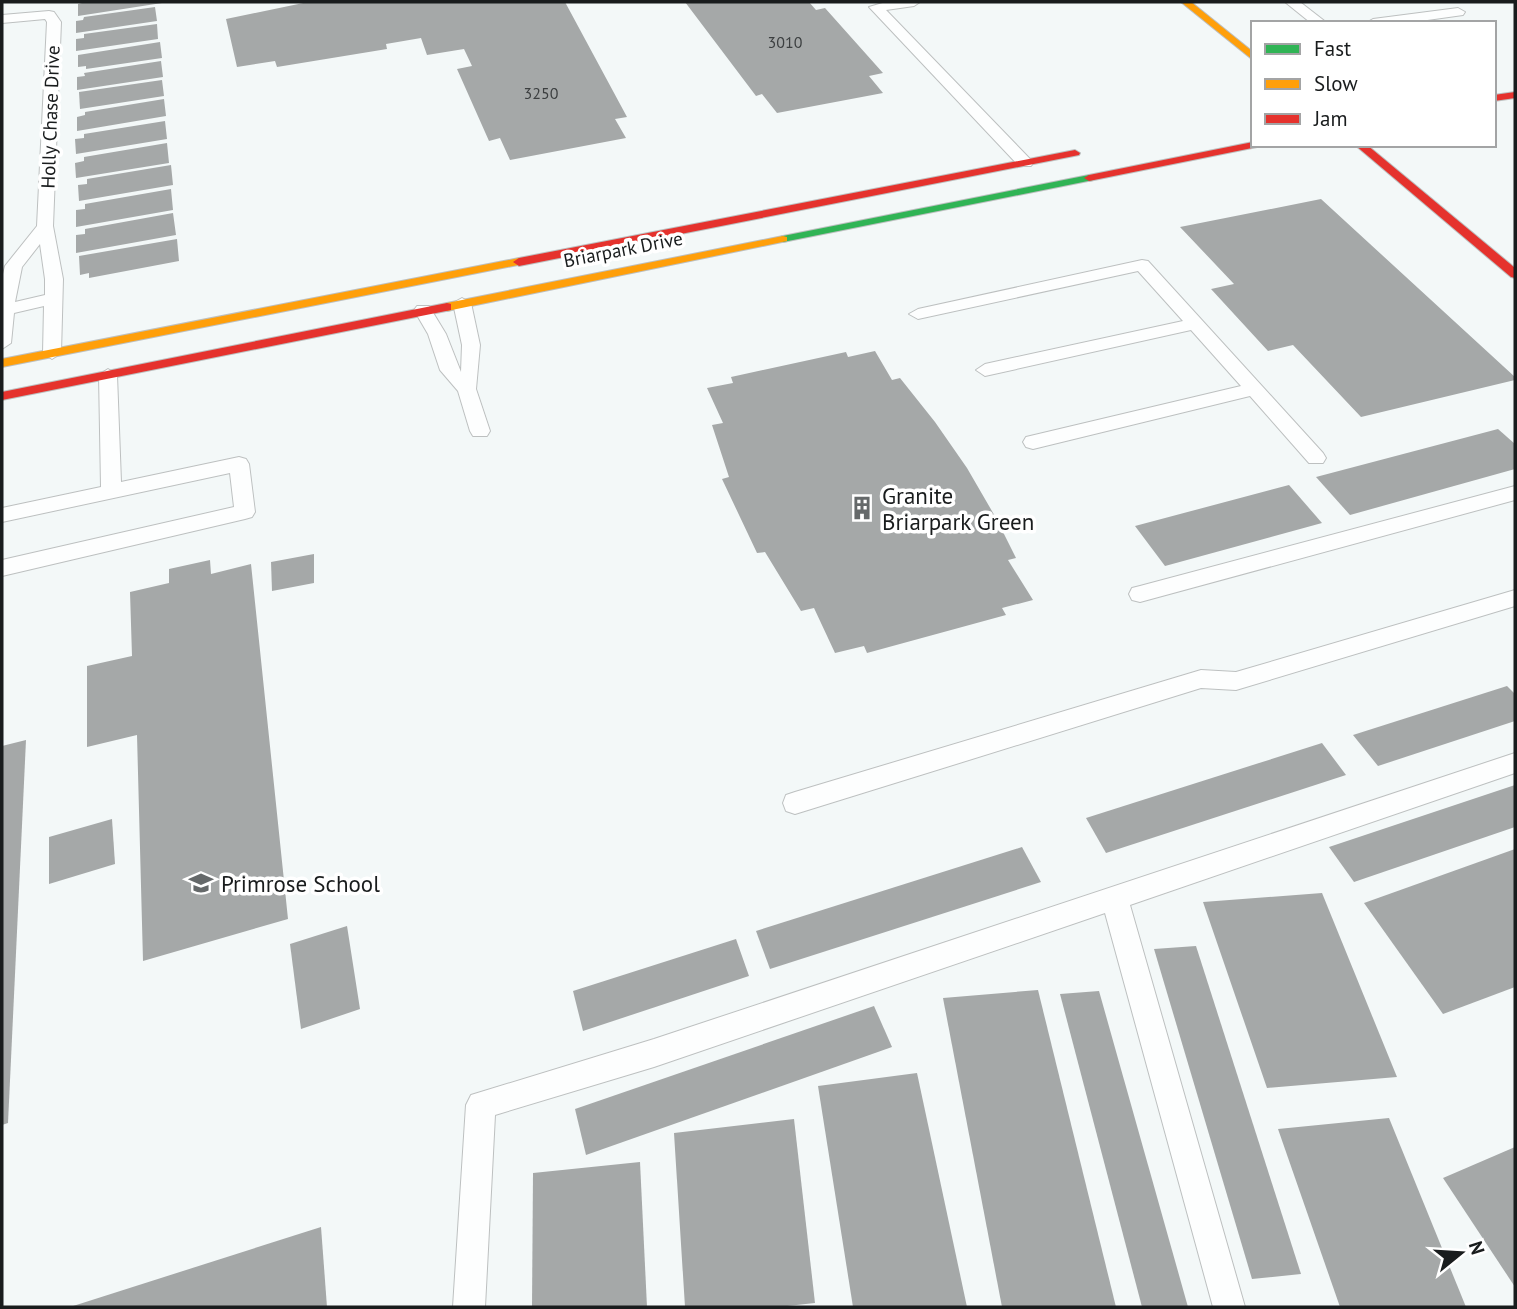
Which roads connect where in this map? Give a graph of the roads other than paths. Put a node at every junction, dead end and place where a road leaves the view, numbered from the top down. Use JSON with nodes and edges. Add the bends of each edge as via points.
{"nodes":[{"id":1,"x":914,"y":2,"type":"edge"},
{"id":2,"x":1186,"y":2,"type":"edge"},
{"id":3,"x":1292,"y":2,"type":"edge"},
{"id":4,"x":1443,"y":2,"type":"edge"},
{"id":5,"x":2,"y":19,"type":"edge"},
{"id":6,"x":1317,"y":21,"type":"edge"},
{"id":7,"x":1388,"y":21,"type":"edge"},
{"id":8,"x":1251,"y":55,"type":"edge"},
{"id":9,"x":1515,"y":95,"type":"edge"},
{"id":10,"x":1496,"y":98,"type":"edge"},
{"id":11,"x":1251,"y":145,"type":"edge"},
{"id":12,"x":1362,"y":147,"type":"edge"},
{"id":13,"x":1092,"y":150,"type":"dead end"},
{"id":14,"x":1025,"y":163,"type":"junction"},
{"id":15,"x":46,"y":226,"type":"junction"},
{"id":16,"x":1515,"y":274,"type":"edge"},
{"id":17,"x":53,"y":299,"type":"junction"},
{"id":18,"x":462,"y":303,"type":"junction"},
{"id":19,"x":5,"y":309,"type":"junction"},
{"id":20,"x":424,"y":310,"type":"junction"},
{"id":21,"x":918,"y":314,"type":"dead end"},
{"id":22,"x":1195,"y":324,"type":"junction"},
{"id":23,"x":2,"y":343,"type":"edge"},
{"id":24,"x":51,"y":354,"type":"junction"},
{"id":25,"x":2,"y":363,"type":"edge"},
{"id":26,"x":985,"y":370,"type":"dead end"},
{"id":27,"x":108,"y":375,"type":"junction"},
{"id":28,"x":1254,"y":388,"type":"junction"},
{"id":29,"x":467,"y":389,"type":"junction"},
{"id":30,"x":2,"y":396,"type":"edge"},
{"id":31,"x":480,"y":431,"type":"dead end"},
{"id":32,"x":1033,"y":442,"type":"dead end"},
{"id":33,"x":1316,"y":458,"type":"dead end"},
{"id":34,"x":111,"y":491,"type":"junction"},
{"id":35,"x":1515,"y":493,"type":"edge"},
{"id":36,"x":2,"y":515,"type":"edge"},
{"id":37,"x":2,"y":568,"type":"edge"},
{"id":38,"x":1140,"y":594,"type":"dead end"},
{"id":39,"x":1515,"y":598,"type":"edge"},
{"id":40,"x":1515,"y":763,"type":"edge"},
{"id":41,"x":795,"y":803,"type":"dead end"},
{"id":42,"x":1115,"y":900,"type":"junction"},
{"id":43,"x":469,"y":1307,"type":"edge"},
{"id":44,"x":1229,"y":1307,"type":"edge"}],
"edges":[{"from":1,"to":14,"type":"lane","via":[[876,8]]},
{"from":2,"to":8,"type":"street"},
{"from":3,"to":6,"type":"lane"},
{"from":4,"to":7,"type":"lane","via":[[1458,12]]},
{"from":5,"to":15,"type":"lane","name":"Holly Chase Drive","via":[[36,14],[49,15],[54,22]]},
{"from":9,"to":10,"type":"street"},
{"from":11,"to":18,"type":"street","name":"Briarpark Drive"},
{"from":12,"to":16,"type":"street"},
{"from":13,"to":14,"type":"street","name":"Briarpark Drive"},
{"from":14,"to":24,"type":"street","name":"Briarpark Drive"},
{"from":15,"to":17,"type":"lane","name":"Holly Chase Drive"},
{"from":15,"to":19,"type":"lane","via":[[15,266]]},
{"from":17,"to":19,"type":"lane"},
{"from":17,"to":24,"type":"lane","name":"Holly Chase Drive"},
{"from":18,"to":20,"type":"street","name":"Briarpark Drive"},
{"from":18,"to":29,"type":"lane","via":[[473,343]]},
{"from":19,"to":23,"type":"lane"},
{"from":20,"to":27,"type":"street","name":"Briarpark Drive"},
{"from":20,"to":29,"type":"lane","via":[[449,370]]},
{"from":21,"to":22,"type":"lane","via":[[1142,265]]},
{"from":22,"to":26,"type":"lane"},
{"from":22,"to":28,"type":"lane"},
{"from":24,"to":25,"type":"street","name":"Briarpark Drive"},
{"from":27,"to":30,"type":"street","name":"Briarpark Drive"},
{"from":27,"to":34,"type":"lane"},
{"from":28,"to":32,"type":"lane"},
{"from":28,"to":33,"type":"lane"},
{"from":29,"to":31,"type":"lane"},
{"from":34,"to":36,"type":"lane"},
{"from":34,"to":37,"type":"lane","via":[[239,464],[245,512]]},
{"from":35,"to":38,"type":"lane"},
{"from":39,"to":41,"type":"lane","via":[[1236,681],[1201,680]]},
{"from":40,"to":42,"type":"lane"},
{"from":42,"to":43,"type":"lane","via":[[654,1053],[481,1105]]},
{"from":42,"to":44,"type":"lane"}]}
